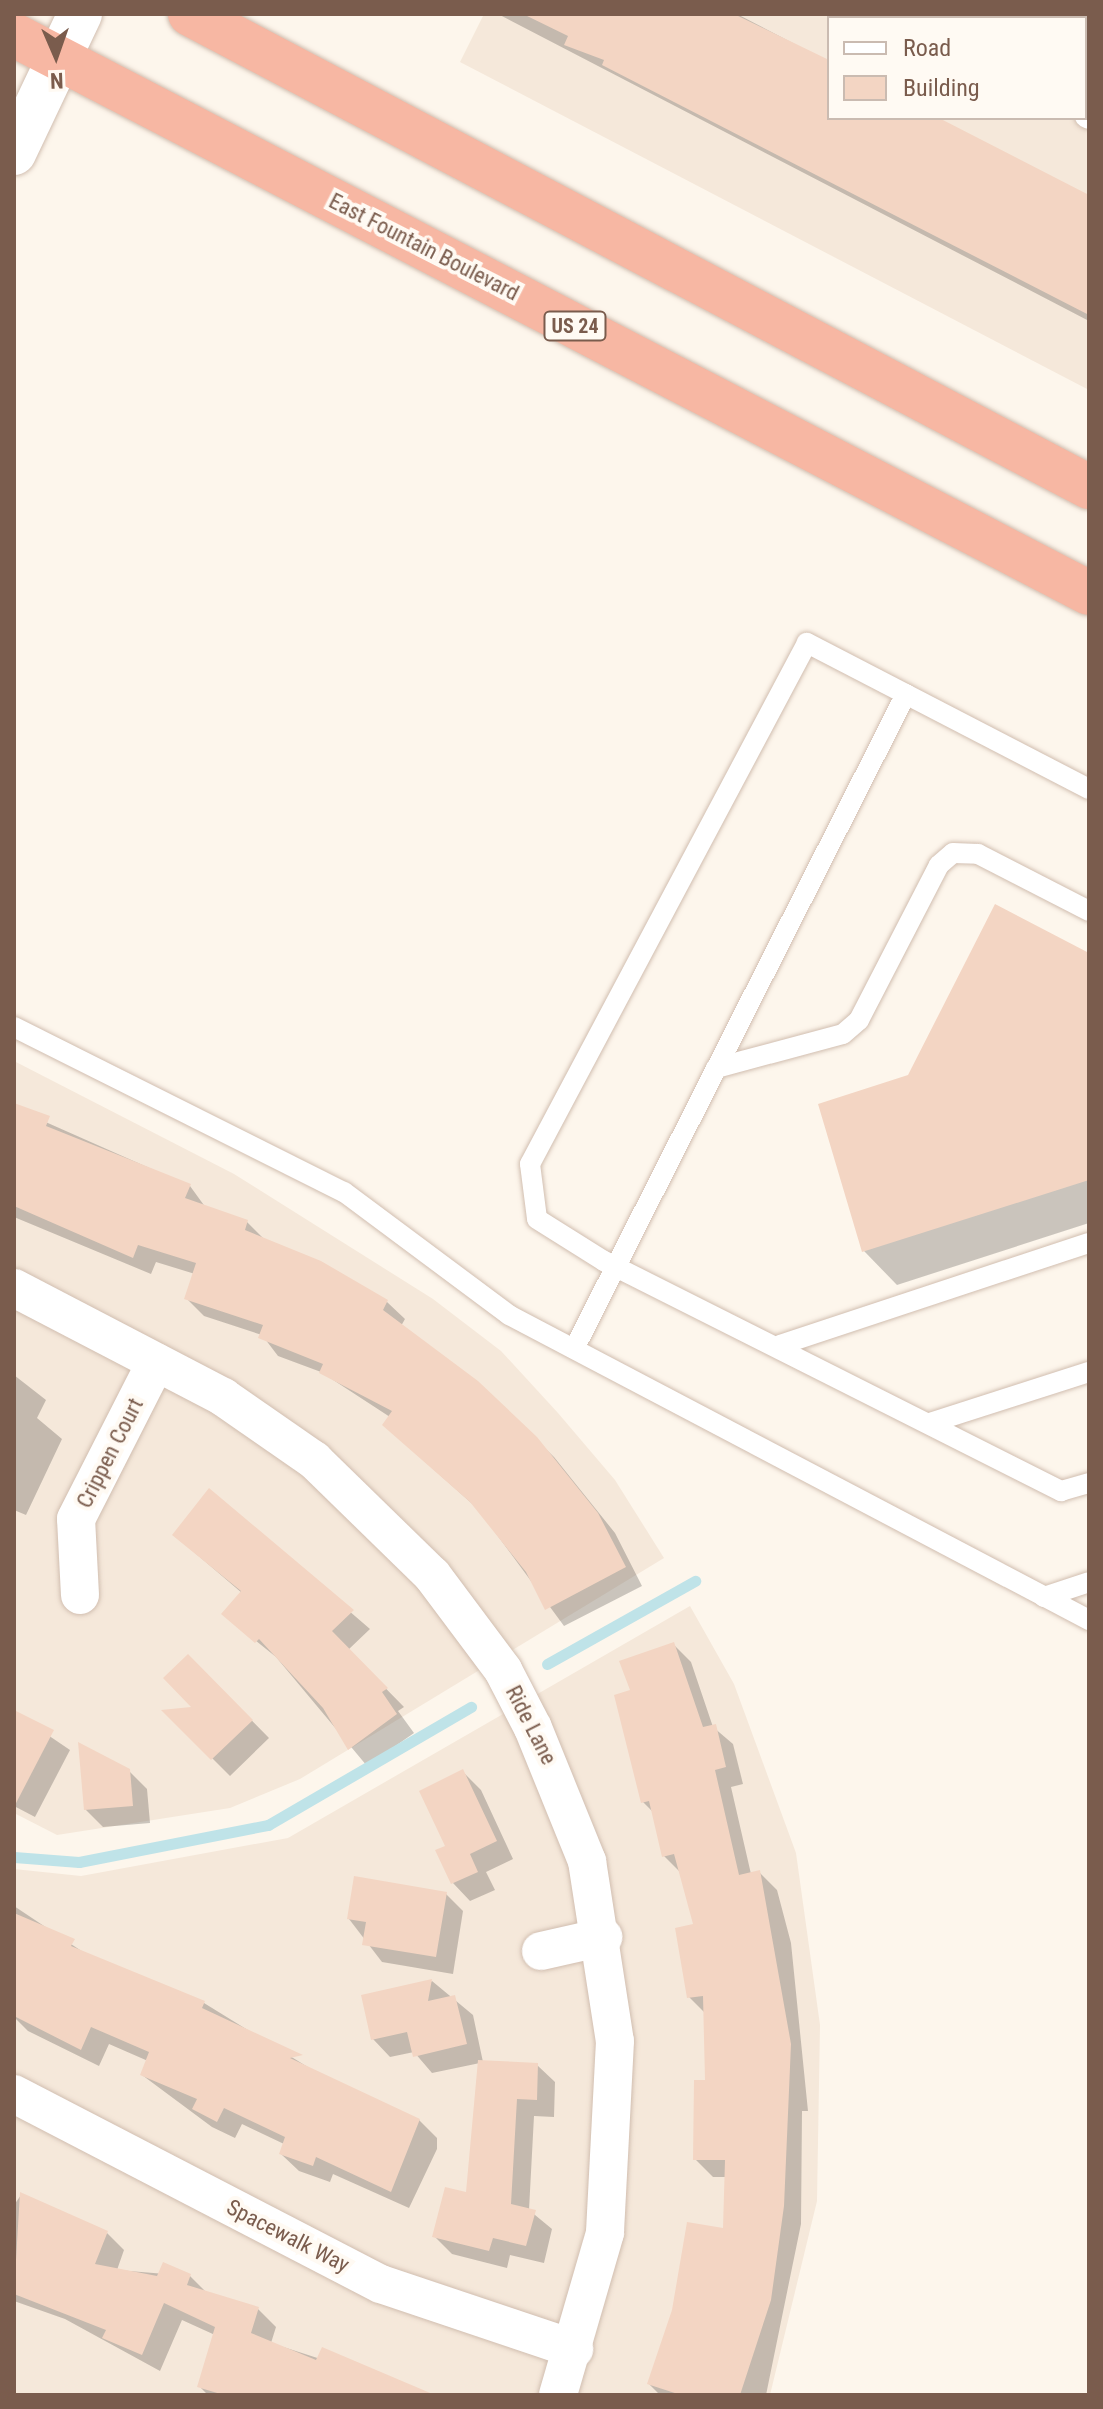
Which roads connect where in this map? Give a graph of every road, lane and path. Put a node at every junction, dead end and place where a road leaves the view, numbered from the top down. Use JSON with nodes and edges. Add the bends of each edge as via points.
{"nodes":[{"id":1,"x":80,"y":14,"type":"edge"},
{"id":2,"x":190,"y":14,"type":"edge"},
{"id":3,"x":14,"y":35,"type":"edge"},
{"id":4,"x":62,"y":60,"type":"junction"},
{"id":5,"x":14,"y":153,"type":"edge"},
{"id":6,"x":1089,"y":487,"type":"edge"},
{"id":7,"x":1089,"y":593,"type":"edge"},
{"id":8,"x":906,"y":694,"type":"junction"},
{"id":9,"x":1089,"y":789,"type":"edge"},
{"id":10,"x":1089,"y":911,"type":"edge"},
{"id":11,"x":14,"y":1027,"type":"edge"},
{"id":12,"x":716,"y":1068,"type":"junction"},
{"id":13,"x":1089,"y":1243,"type":"edge"},
{"id":14,"x":616,"y":1266,"type":"junction"},
{"id":15,"x":14,"y":1288,"type":"edge"},
{"id":16,"x":780,"y":1345,"type":"junction"},
{"id":17,"x":574,"y":1349,"type":"junction"},
{"id":18,"x":156,"y":1362,"type":"junction"},
{"id":19,"x":1089,"y":1372,"type":"edge"},
{"id":20,"x":930,"y":1423,"type":"junction"},
{"id":21,"x":1089,"y":1483,"type":"edge"},
{"id":22,"x":1089,"y":1582,"type":"edge"},
{"id":23,"x":80,"y":1595,"type":"dead end"},
{"id":24,"x":1044,"y":1597,"type":"junction"},
{"id":25,"x":1089,"y":1620,"type":"edge"},
{"id":26,"x":603,"y":1937,"type":"junction"},
{"id":27,"x":541,"y":1951,"type":"dead end"},
{"id":28,"x":14,"y":2094,"type":"edge"},
{"id":29,"x":574,"y":2349,"type":"junction"},
{"id":30,"x":558,"y":2395,"type":"edge"}],
"edges":[{"from":1,"to":4,"type":"main road"},
{"from":2,"to":6,"type":"highway"},
{"from":3,"to":4,"type":"highway","name":"East Fountain Boulevard","number":"US 24"},
{"from":4,"to":5,"type":"main road"},
{"from":4,"to":7,"type":"highway","name":"East Fountain Boulevard","number":"US 24"},
{"from":8,"to":9,"type":"lane"},
{"from":8,"to":12,"type":"lane"},
{"from":8,"to":14,"type":"lane","via":[[807,643],[530,1164],[537,1219]]},
{"from":10,"to":12,"type":"lane","via":[[978,854],[953,853],[939,865],[851,1027],[820,1045]]},
{"from":11,"to":17,"type":"lane","via":[[344,1192],[509,1315]]},
{"from":12,"to":14,"type":"lane"},
{"from":13,"to":16,"type":"lane"},
{"from":14,"to":16,"type":"lane"},
{"from":14,"to":17,"type":"lane"},
{"from":15,"to":18,"type":"street","name":"Ride Lane"},
{"from":16,"to":20,"type":"lane"},
{"from":17,"to":24,"type":"lane"},
{"from":18,"to":23,"type":"street","name":"Crippen Court","via":[[76,1519]]},
{"from":18,"to":26,"type":"street","name":"Ride Lane","via":[[272,1427],[395,1533],[432,1575],[503,1670],[564,1793]]},
{"from":19,"to":20,"type":"lane"},
{"from":20,"to":21,"type":"lane","via":[[1061,1491]]},
{"from":22,"to":24,"type":"lane"},
{"from":24,"to":25,"type":"lane"},
{"from":26,"to":27,"type":"street"},
{"from":26,"to":29,"type":"street","name":"Ride Lane","via":[[615,2041],[612,2174]]},
{"from":28,"to":29,"type":"street","name":"Spacewalk Way","via":[[381,2284]]},
{"from":29,"to":30,"type":"street","name":"Ride Lane"}]}
